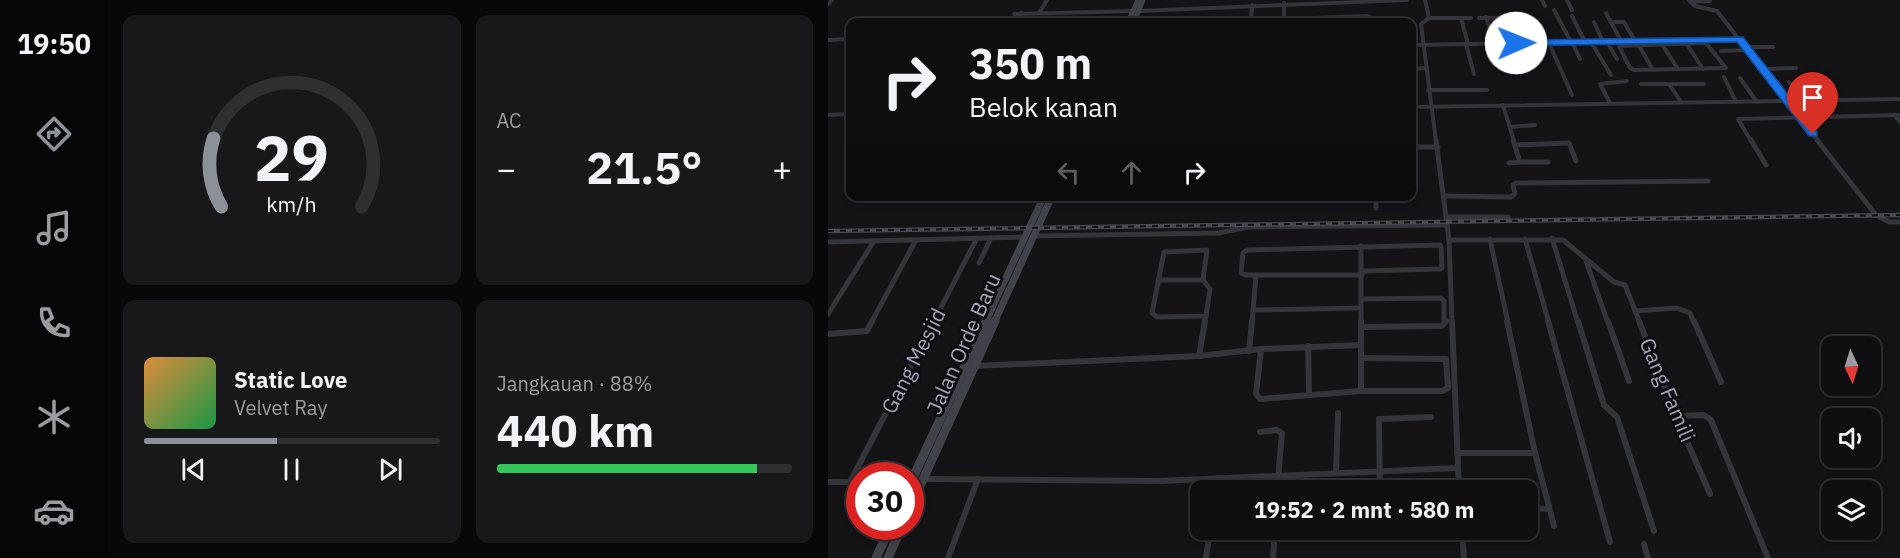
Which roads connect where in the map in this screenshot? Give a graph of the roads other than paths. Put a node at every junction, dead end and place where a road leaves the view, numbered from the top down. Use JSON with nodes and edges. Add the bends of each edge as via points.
{"nodes":[{"id":1,"x":832,"y":0,"type":"edge"},
{"id":2,"x":1047,"y":0,"type":"edge"},
{"id":3,"x":1138,"y":0,"type":"edge"},
{"id":4,"x":1143,"y":0,"type":"edge"},
{"id":5,"x":1407,"y":0,"type":"edge"},
{"id":6,"x":1425,"y":0,"type":"edge"},
{"id":7,"x":1542,"y":0,"type":"edge"},
{"id":8,"x":1567,"y":0,"type":"edge"},
{"id":9,"x":1690,"y":1,"type":"edge"},
{"id":10,"x":1710,"y":1,"type":"edge"},
{"id":11,"x":1285,"y":2,"type":"edge"},
{"id":12,"x":828,"y":4,"type":"edge"},
{"id":13,"x":1252,"y":5,"type":"junction"},
{"id":14,"x":1545,"y":6,"type":"dead end"},
{"id":15,"x":1554,"y":10,"type":"dead end"},
{"id":16,"x":1572,"y":10,"type":"dead end"},
{"id":17,"x":1136,"y":11,"type":"junction"},
{"id":18,"x":1039,"y":13,"type":"junction"},
{"id":19,"x":1606,"y":13,"type":"dead end"},
{"id":20,"x":1014,"y":14,"type":"dead end"},
{"id":21,"x":1021,"y":14,"type":"junction"},
{"id":22,"x":1572,"y":16,"type":"dead end"},
{"id":23,"x":1486,"y":17,"type":"junction"},
{"id":24,"x":1506,"y":17,"type":"junction"},
{"id":25,"x":1018,"y":18,"type":"edge"},
{"id":26,"x":1131,"y":18,"type":"edge"},
{"id":27,"x":1135,"y":18,"type":"edge"},
{"id":28,"x":1251,"y":18,"type":"edge"},
{"id":29,"x":1284,"y":18,"type":"edge"},
{"id":30,"x":1312,"y":18,"type":"edge"},
{"id":31,"x":1372,"y":18,"type":"edge"},
{"id":32,"x":1429,"y":18,"type":"junction"},
{"id":33,"x":1461,"y":18,"type":"junction"},
{"id":34,"x":1471,"y":18,"type":"dead end"},
{"id":35,"x":1479,"y":18,"type":"dead end"},
{"id":36,"x":1594,"y":22,"type":"dead end"},
{"id":37,"x":1611,"y":22,"type":"junction"},
{"id":38,"x":846,"y":39,"type":"edge"},
{"id":39,"x":1740,"y":39,"type":"junction"},
{"id":40,"x":828,"y":40,"type":"edge"},
{"id":41,"x":1516,"y":41,"type":"junction"},
{"id":42,"x":1621,"y":41,"type":"junction"},
{"id":43,"x":1571,"y":42,"type":"junction"},
{"id":44,"x":1588,"y":42,"type":"junction"},
{"id":45,"x":1605,"y":42,"type":"junction"},
{"id":46,"x":1637,"y":42,"type":"junction"},
{"id":47,"x":1660,"y":42,"type":"junction"},
{"id":48,"x":1549,"y":43,"type":"junction"},
{"id":49,"x":1686,"y":43,"type":"junction"},
{"id":50,"x":1467,"y":44,"type":"junction"},
{"id":51,"x":1416,"y":45,"type":"edge"},
{"id":52,"x":1423,"y":45,"type":"junction"},
{"id":53,"x":1773,"y":47,"type":"dead end"},
{"id":54,"x":1747,"y":49,"type":"junction"},
{"id":55,"x":1721,"y":51,"type":"dead end"},
{"id":56,"x":1580,"y":59,"type":"dead end"},
{"id":57,"x":1617,"y":59,"type":"dead end"},
{"id":58,"x":1427,"y":68,"type":"junction"},
{"id":59,"x":1796,"y":68,"type":"dead end"},
{"id":60,"x":1416,"y":69,"type":"edge"},
{"id":61,"x":1678,"y":69,"type":"junction"},
{"id":62,"x":1703,"y":69,"type":"junction"},
{"id":63,"x":1763,"y":69,"type":"junction"},
{"id":64,"x":1653,"y":70,"type":"junction"},
{"id":65,"x":1474,"y":74,"type":"dead end"},
{"id":66,"x":1611,"y":75,"type":"dead end"},
{"id":67,"x":1724,"y":77,"type":"dead end"},
{"id":68,"x":1740,"y":78,"type":"dead end"},
{"id":69,"x":1627,"y":81,"type":"dead end"},
{"id":70,"x":1790,"y":82,"type":"dead end"},
{"id":71,"x":1641,"y":84,"type":"dead end"},
{"id":72,"x":1669,"y":84,"type":"junction"},
{"id":73,"x":1704,"y":84,"type":"dead end"},
{"id":74,"x":1428,"y":90,"type":"junction"},
{"id":75,"x":1487,"y":90,"type":"dead end"},
{"id":76,"x":1572,"y":95,"type":"dead end"},
{"id":77,"x":1900,"y":99,"type":"edge"},
{"id":78,"x":1681,"y":102,"type":"junction"},
{"id":79,"x":1736,"y":102,"type":"junction"},
{"id":80,"x":1757,"y":102,"type":"junction"},
{"id":81,"x":1789,"y":102,"type":"junction"},
{"id":82,"x":1804,"y":102,"type":"junction"},
{"id":83,"x":1610,"y":103,"type":"junction"},
{"id":84,"x":1503,"y":105,"type":"junction"},
{"id":85,"x":1416,"y":106,"type":"edge"},
{"id":86,"x":1431,"y":106,"type":"junction"},
{"id":87,"x":846,"y":114,"type":"edge"},
{"id":88,"x":828,"y":115,"type":"edge"},
{"id":89,"x":1894,"y":115,"type":"junction"},
{"id":90,"x":1900,"y":115,"type":"edge"},
{"id":91,"x":1801,"y":117,"type":"junction"},
{"id":92,"x":1900,"y":122,"type":"edge"},
{"id":93,"x":1534,"y":125,"type":"dead end"},
{"id":94,"x":1510,"y":126,"type":"junction"},
{"id":95,"x":1515,"y":145,"type":"junction"},
{"id":96,"x":1416,"y":147,"type":"edge"},
{"id":97,"x":1438,"y":147,"type":"junction"},
{"id":98,"x":1576,"y":160,"type":"dead end"},
{"id":99,"x":1520,"y":162,"type":"junction"},
{"id":100,"x":1548,"y":162,"type":"dead end"},
{"id":101,"x":1509,"y":163,"type":"dead end"},
{"id":102,"x":1766,"y":165,"type":"dead end"},
{"id":103,"x":1708,"y":181,"type":"dead end"},
{"id":104,"x":1444,"y":196,"type":"junction"},
{"id":105,"x":1042,"y":201,"type":"edge"},
{"id":106,"x":1049,"y":201,"type":"edge"},
{"id":107,"x":1376,"y":201,"type":"edge"},
{"id":108,"x":1376,"y":208,"type":"dead end"},
{"id":109,"x":1447,"y":217,"type":"junction"},
{"id":110,"x":1508,"y":217,"type":"dead end"},
{"id":111,"x":1900,"y":222,"type":"edge"},
{"id":112,"x":1447,"y":225,"type":"junction"},
{"id":113,"x":1028,"y":237,"type":"junction"},
{"id":114,"x":977,"y":238,"type":"junction"},
{"id":115,"x":991,"y":238,"type":"junction"},
{"id":116,"x":1552,"y":238,"type":"junction"},
{"id":117,"x":1490,"y":239,"type":"junction"},
{"id":118,"x":1526,"y":239,"type":"junction"},
{"id":119,"x":916,"y":240,"type":"junction"},
{"id":120,"x":1449,"y":240,"type":"junction"},
{"id":121,"x":874,"y":241,"type":"junction"},
{"id":122,"x":828,"y":242,"type":"edge"},
{"id":123,"x":1361,"y":246,"type":"junction"},
{"id":124,"x":1585,"y":258,"type":"junction"},
{"id":125,"x":979,"y":263,"type":"dead end"},
{"id":126,"x":1363,"y":273,"type":"junction"},
{"id":127,"x":1256,"y":275,"type":"junction"},
{"id":128,"x":1158,"y":280,"type":"junction"},
{"id":129,"x":1203,"y":280,"type":"junction"},
{"id":130,"x":1361,"y":299,"type":"junction"},
{"id":131,"x":1361,"y":308,"type":"junction"},
{"id":132,"x":1253,"y":310,"type":"junction"},
{"id":133,"x":1635,"y":311,"type":"junction"},
{"id":134,"x":828,"y":314,"type":"edge"},
{"id":135,"x":1206,"y":316,"type":"junction"},
{"id":136,"x":1361,"y":327,"type":"junction"},
{"id":137,"x":828,"y":334,"type":"edge"},
{"id":138,"x":1361,"y":345,"type":"junction"},
{"id":139,"x":1308,"y":346,"type":"junction"},
{"id":140,"x":1261,"y":349,"type":"junction"},
{"id":141,"x":1249,"y":351,"type":"junction"},
{"id":142,"x":1199,"y":356,"type":"junction"},
{"id":143,"x":1361,"y":358,"type":"junction"},
{"id":144,"x":969,"y":366,"type":"junction"},
{"id":145,"x":1629,"y":381,"type":"dead end"},
{"id":146,"x":1721,"y":382,"type":"dead end"},
{"id":147,"x":1361,"y":391,"type":"junction"},
{"id":148,"x":1309,"y":394,"type":"junction"},
{"id":149,"x":1338,"y":413,"type":"dead end"},
{"id":150,"x":1676,"y":416,"type":"junction"},
{"id":151,"x":1431,"y":417,"type":"dead end"},
{"id":152,"x":1260,"y":432,"type":"dead end"},
{"id":153,"x":1457,"y":453,"type":"junction"},
{"id":154,"x":1535,"y":453,"type":"junction"},
{"id":155,"x":861,"y":462,"type":"edge"},
{"id":156,"x":921,"y":462,"type":"edge"},
{"id":157,"x":1457,"y":468,"type":"junction"},
{"id":158,"x":1379,"y":471,"type":"junction"},
{"id":159,"x":1336,"y":473,"type":"junction"},
{"id":160,"x":1279,"y":475,"type":"junction"},
{"id":161,"x":924,"y":477,"type":"edge"},
{"id":162,"x":1218,"y":478,"type":"joint"},
{"id":163,"x":924,"y":479,"type":"edge"},
{"id":164,"x":978,"y":479,"type":"junction"},
{"id":165,"x":1278,"y":480,"type":"edge"},
{"id":166,"x":1379,"y":480,"type":"edge"},
{"id":167,"x":1458,"y":480,"type":"edge"},
{"id":168,"x":828,"y":482,"type":"edge"},
{"id":169,"x":846,"y":482,"type":"edge"},
{"id":170,"x":1710,"y":494,"type":"dead end"},
{"id":171,"x":1538,"y":509,"type":"edge"},
{"id":172,"x":1548,"y":509,"type":"junction"},
{"id":173,"x":1554,"y":526,"type":"dead end"},
{"id":174,"x":1654,"y":531,"type":"dead end"},
{"id":175,"x":884,"y":540,"type":"edge"},
{"id":176,"x":896,"y":540,"type":"edge"},
{"id":177,"x":1209,"y":540,"type":"edge"},
{"id":178,"x":1274,"y":540,"type":"edge"},
{"id":179,"x":1463,"y":540,"type":"edge"},
{"id":180,"x":1610,"y":542,"type":"dead end"},
{"id":181,"x":1644,"y":544,"type":"dead end"},
{"id":182,"x":876,"y":558,"type":"edge"},
{"id":183,"x":888,"y":558,"type":"edge"},
{"id":184,"x":948,"y":558,"type":"edge"},
{"id":185,"x":1206,"y":558,"type":"edge"},
{"id":186,"x":1273,"y":558,"type":"edge"},
{"id":187,"x":1464,"y":558,"type":"edge"},
{"id":188,"x":1648,"y":558,"type":"edge"},
{"id":189,"x":1768,"y":558,"type":"edge"}],
"edges":[{"from":1,"to":12,"type":"street"},
{"from":2,"to":18,"type":"street"},
{"from":3,"to":17,"type":"main road"},
{"from":4,"to":17,"type":"main road"},
{"from":5,"to":11,"type":"street"},
{"from":6,"to":32,"type":"street"},
{"from":7,"to":14,"type":"street"},
{"from":8,"to":16,"type":"street"},
{"from":9,"to":10,"type":"street"},
{"from":9,"to":39,"type":"street","via":[[1717,11]]},
{"from":11,"to":13,"type":"street"},
{"from":11,"to":29,"type":"street"},
{"from":13,"to":17,"type":"street"},
{"from":13,"to":28,"type":"street"},
{"from":15,"to":43,"type":"street"},
{"from":17,"to":18,"type":"street"},
{"from":17,"to":26,"type":"main road"},
{"from":17,"to":27,"type":"main road"},
{"from":18,"to":21,"type":"street"},
{"from":19,"to":37,"type":"street"},
{"from":20,"to":21,"type":"street"},
{"from":21,"to":25,"type":"street"},
{"from":22,"to":44,"type":"street"},
{"from":23,"to":24,"type":"street"},
{"from":23,"to":35,"type":"street"},
{"from":23,"to":41,"type":"street","via":[[1492,39]]},
{"from":24,"to":41,"type":"street"},
{"from":24,"to":41,"type":"street","via":[[1526,17],[1534,39]]},
{"from":30,"to":31,"type":"street"},
{"from":32,"to":33,"type":"street"},
{"from":32,"to":52,"type":"street","via":[[1421,24]]},
{"from":33,"to":34,"type":"street"},
{"from":33,"to":50,"type":"street"},
{"from":36,"to":45,"type":"street"},
{"from":37,"to":42,"type":"street"},
{"from":37,"to":46,"type":"street","via":[[1624,22]]},
{"from":38,"to":40,"type":"street"},
{"from":39,"to":47,"type":"street"},
{"from":39,"to":54,"type":"street"},
{"from":41,"to":48,"type":"street"},
{"from":41,"to":50,"type":"street"},
{"from":42,"to":45,"type":"street"},
{"from":42,"to":46,"type":"street"},
{"from":43,"to":44,"type":"street"},
{"from":43,"to":48,"type":"street"},
{"from":43,"to":56,"type":"street"},
{"from":44,"to":45,"type":"street"},
{"from":44,"to":66,"type":"street"},
{"from":45,"to":57,"type":"street"},
{"from":46,"to":47,"type":"street"},
{"from":46,"to":64,"type":"street"},
{"from":46,"to":64,"type":"street","via":[[1619,46],[1632,70]]},
{"from":47,"to":49,"type":"street"},
{"from":47,"to":61,"type":"street"},
{"from":48,"to":76,"type":"street"},
{"from":49,"to":62,"type":"street"},
{"from":49,"to":62,"type":"street","via":[[1706,43],[1726,68]]},
{"from":50,"to":52,"type":"street"},
{"from":50,"to":65,"type":"street"},
{"from":51,"to":52,"type":"street"},
{"from":52,"to":58,"type":"street"},
{"from":53,"to":54,"type":"street"},
{"from":54,"to":55,"type":"street"},
{"from":54,"to":63,"type":"street"},
{"from":58,"to":60,"type":"street"},
{"from":58,"to":74,"type":"street"},
{"from":59,"to":63,"type":"street"},
{"from":61,"to":62,"type":"street"},
{"from":61,"to":64,"type":"street"},
{"from":63,"to":81,"type":"street"},
{"from":67,"to":79,"type":"street"},
{"from":68,"to":80,"type":"street"},
{"from":69,"to":83,"type":"street","via":[[1600,84]]},
{"from":70,"to":82,"type":"street"},
{"from":71,"to":72,"type":"street"},
{"from":72,"to":73,"type":"street"},
{"from":72,"to":78,"type":"street"},
{"from":74,"to":75,"type":"street"},
{"from":74,"to":86,"type":"street"},
{"from":77,"to":82,"type":"street"},
{"from":78,"to":79,"type":"street"},
{"from":78,"to":83,"type":"street"},
{"from":79,"to":80,"type":"street"},
{"from":80,"to":81,"type":"street"},
{"from":81,"to":82,"type":"street"},
{"from":81,"to":91,"type":"street"},
{"from":83,"to":84,"type":"street"},
{"from":84,"to":86,"type":"street"},
{"from":84,"to":94,"type":"street"},
{"from":85,"to":86,"type":"street"},
{"from":86,"to":97,"type":"street"},
{"from":87,"to":88,"type":"street"},
{"from":89,"to":90,"type":"street"},
{"from":89,"to":91,"type":"street"},
{"from":89,"to":92,"type":"street"},
{"from":91,"to":102,"type":"street","via":[[1738,119]]},
{"from":91,"to":111,"type":"street","via":[[1876,215],[1889,222]]},
{"from":93,"to":94,"type":"street"},
{"from":94,"to":95,"type":"street"},
{"from":95,"to":98,"type":"street","via":[[1569,143]]},
{"from":95,"to":99,"type":"street"},
{"from":96,"to":97,"type":"street"},
{"from":97,"to":104,"type":"street"},
{"from":99,"to":100,"type":"street"},
{"from":99,"to":101,"type":"street"},
{"from":103,"to":104,"type":"street","via":[[1516,183],[1515,195],[1511,197]]},
{"from":104,"to":109,"type":"street"},
{"from":105,"to":113,"type":"main road","name":"Jalan Orde Baru"},
{"from":106,"to":113,"type":"main road","name":"Jalan Orde Baru"},
{"from":107,"to":108,"type":"street"},
{"from":109,"to":110,"type":"street"},
{"from":109,"to":112,"type":"street"},
{"from":112,"to":113,"type":"street","via":[[1248,227],[1219,233]]},
{"from":112,"to":120,"type":"street"},
{"from":113,"to":115,"type":"street"},
{"from":113,"to":144,"type":"main road","name":"Jalan Orde Baru"},
{"from":114,"to":115,"type":"street"},
{"from":114,"to":119,"type":"street"},
{"from":114,"to":155,"type":"street","name":"Gang Mesjid"},
{"from":115,"to":125,"type":"street"},
{"from":116,"to":118,"type":"street"},
{"from":116,"to":124,"type":"street","via":[[1563,240]]},
{"from":116,"to":174,"type":"street","via":[[1604,405],[1617,417]]},
{"from":117,"to":118,"type":"street"},
{"from":117,"to":120,"type":"street"},
{"from":117,"to":154,"type":"street"},
{"from":118,"to":180,"type":"street"},
{"from":119,"to":121,"type":"street"},
{"from":119,"to":137,"type":"street","via":[[867,331]]},
{"from":120,"to":153,"type":"street"},
{"from":121,"to":122,"type":"street"},
{"from":121,"to":134,"type":"street"},
{"from":123,"to":126,"type":"street"},
{"from":123,"to":126,"type":"street","via":[[1442,247],[1442,269]]},
{"from":123,"to":127,"type":"street","via":[[1244,251],[1242,274]]},
{"from":124,"to":133,"type":"street","name":"Gang Famili","via":[[1614,282],[1625,285]]},
{"from":124,"to":145,"type":"street"},
{"from":126,"to":127,"type":"street"},
{"from":126,"to":130,"type":"street"},
{"from":127,"to":132,"type":"street"},
{"from":128,"to":129,"type":"street"},
{"from":128,"to":129,"type":"street","via":[[1164,252],[1205,249]]},
{"from":128,"to":135,"type":"street","via":[[1153,316]]},
{"from":129,"to":135,"type":"street","via":[[1210,289]]},
{"from":130,"to":131,"type":"street"},
{"from":130,"to":136,"type":"street","via":[[1441,297],[1446,321],[1442,326]]},
{"from":131,"to":132,"type":"street"},
{"from":131,"to":136,"type":"street"},
{"from":132,"to":141,"type":"street"},
{"from":133,"to":146,"type":"street","via":[[1677,308],[1690,313]]},
{"from":133,"to":150,"type":"street","name":"Gang Famili"},
{"from":135,"to":142,"type":"street"},
{"from":136,"to":138,"type":"street"},
{"from":138,"to":139,"type":"street"},
{"from":138,"to":143,"type":"street"},
{"from":139,"to":140,"type":"street"},
{"from":139,"to":148,"type":"street"},
{"from":140,"to":141,"type":"street"},
{"from":140,"to":148,"type":"street","via":[[1258,397]]},
{"from":141,"to":142,"type":"street"},
{"from":142,"to":144,"type":"street"},
{"from":143,"to":147,"type":"street"},
{"from":143,"to":147,"type":"street","via":[[1446,359],[1448,388]]},
{"from":144,"to":156,"type":"main road","name":"Jalan Orde Baru"},
{"from":144,"to":161,"type":"main road","name":"Jalan Orde Baru"},
{"from":147,"to":148,"type":"street"},
{"from":149,"to":159,"type":"street"},
{"from":150,"to":170,"type":"street","name":"Gang Famili"},
{"from":150,"to":189,"type":"street","via":[[1704,415],[1711,420]]},
{"from":151,"to":158,"type":"street","via":[[1379,419]]},
{"from":152,"to":160,"type":"street","via":[[1282,433]]},
{"from":153,"to":154,"type":"street"},
{"from":153,"to":157,"type":"street"},
{"from":154,"to":172,"type":"street"},
{"from":157,"to":158,"type":"street"},
{"from":157,"to":167,"type":"street"},
{"from":158,"to":159,"type":"street"},
{"from":158,"to":166,"type":"street"},
{"from":159,"to":160,"type":"street"},
{"from":160,"to":162,"type":"street"},
{"from":160,"to":165,"type":"street"},
{"from":162,"to":164,"type":"street"},
{"from":163,"to":164,"type":"street"},
{"from":164,"to":184,"type":"street"},
{"from":168,"to":169,"type":"street"},
{"from":171,"to":172,"type":"street"},
{"from":172,"to":173,"type":"street"},
{"from":175,"to":182,"type":"main road"},
{"from":176,"to":183,"type":"main road"},
{"from":177,"to":185,"type":"street"},
{"from":178,"to":186,"type":"street"},
{"from":179,"to":187,"type":"street"},
{"from":181,"to":188,"type":"street"}]}
